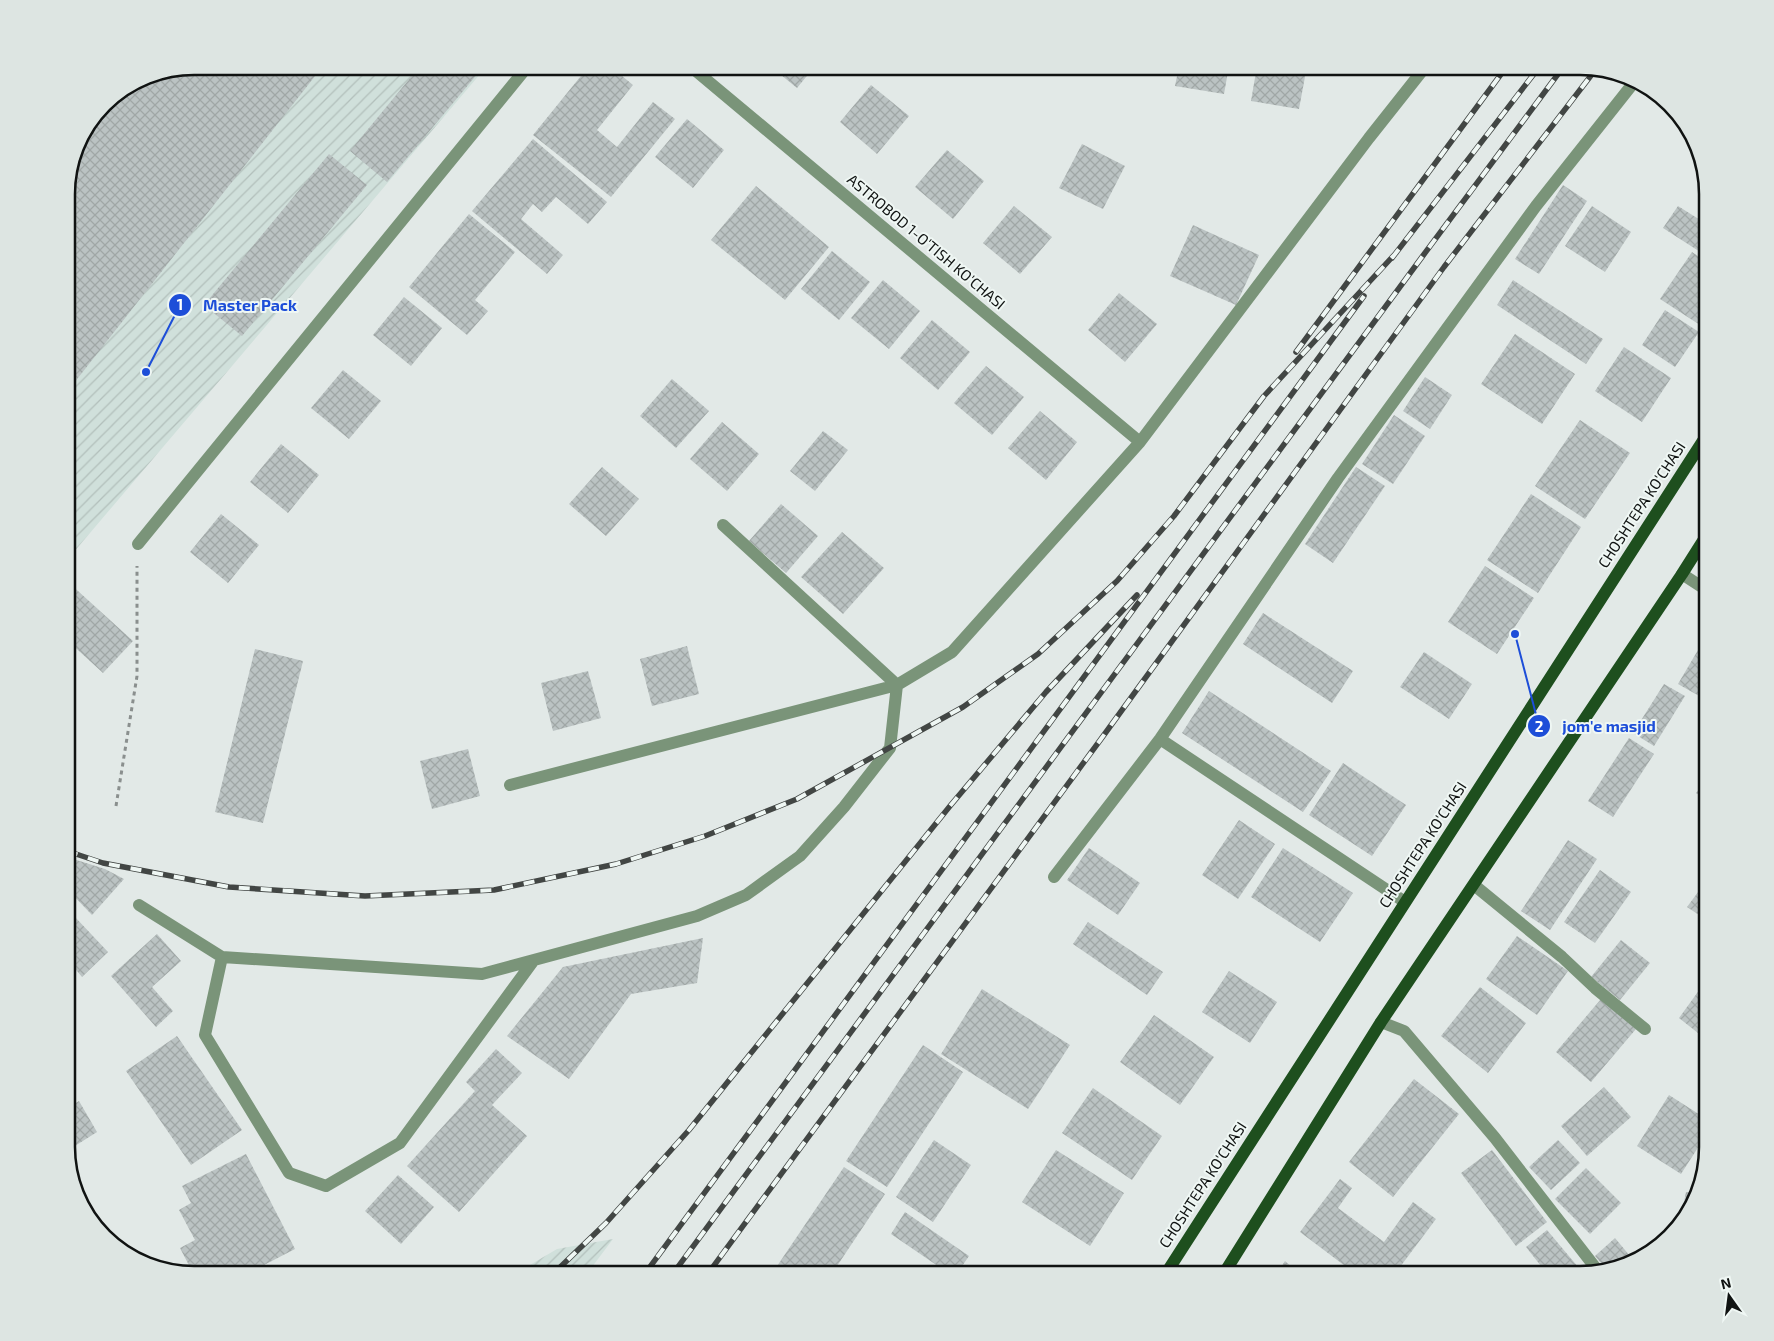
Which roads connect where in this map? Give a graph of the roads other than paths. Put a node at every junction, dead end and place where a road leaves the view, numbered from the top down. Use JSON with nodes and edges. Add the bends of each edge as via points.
{"nodes":[{"id":1,"x":521,"y":75,"type":"edge"},
{"id":2,"x":701,"y":75,"type":"edge"},
{"id":3,"x":1419,"y":75,"type":"edge"},
{"id":4,"x":1632,"y":86,"type":"edge"},
{"id":5,"x":1140,"y":442,"type":"junction"},
{"id":6,"x":1699,"y":447,"type":"edge"},
{"id":7,"x":723,"y":525,"type":"dead end"},
{"id":8,"x":138,"y":544,"type":"road end"},
{"id":9,"x":1699,"y":547,"type":"edge"},
{"id":10,"x":1682,"y":574,"type":"junction"},
{"id":11,"x":1699,"y":585,"type":"edge"},
{"id":12,"x":897,"y":685,"type":"junction"},
{"id":13,"x":1160,"y":739,"type":"junction"},
{"id":14,"x":510,"y":785,"type":"dead end"},
{"id":15,"x":1054,"y":877,"type":"dead end"},
{"id":16,"x":1474,"y":885,"type":"junction"},
{"id":17,"x":1405,"y":902,"type":"junction"},
{"id":18,"x":139,"y":905,"type":"dead end"},
{"id":19,"x":222,"y":957,"type":"junction"},
{"id":20,"x":534,"y":960,"type":"junction"},
{"id":21,"x":1382,"y":1022,"type":"junction"},
{"id":22,"x":1645,"y":1029,"type":"dead end"},
{"id":23,"x":1593,"y":1265,"type":"edge"},
{"id":24,"x":1170,"y":1266,"type":"edge"},
{"id":25,"x":1229,"y":1266,"type":"edge"}],
"edges":[{"from":1,"to":8,"type":"street"},
{"from":2,"to":5,"type":"street","name":"ASTROBOD 1-O'TISH KO'CHASI"},
{"from":3,"to":5,"type":"street"},
{"from":4,"to":13,"type":"street","via":[[1536,206],[1343,470]]},
{"from":5,"to":12,"type":"street","via":[[952,652]]},
{"from":6,"to":17,"type":"main road","name":"CHOSHTEPA KO'CHASI"},
{"from":7,"to":12,"type":"street"},
{"from":9,"to":10,"type":"main road"},
{"from":10,"to":11,"type":"street"},
{"from":10,"to":16,"type":"main road"},
{"from":12,"to":14,"type":"street"},
{"from":12,"to":20,"type":"street","via":[[890,748],[844,808],[800,856],[746,895],[697,916]]},
{"from":13,"to":15,"type":"street"},
{"from":13,"to":17,"type":"street"},
{"from":16,"to":21,"type":"main road"},
{"from":16,"to":22,"type":"street"},
{"from":17,"to":24,"type":"main road","name":"CHOSHTEPA KO'CHASI"},
{"from":18,"to":19,"type":"street"},
{"from":19,"to":20,"type":"street","via":[[482,974]]},
{"from":19,"to":20,"type":"street","via":[[205,1035],[289,1173],[326,1186],[400,1143]]},
{"from":21,"to":23,"type":"street","via":[[1404,1031],[1495,1138]]},
{"from":21,"to":25,"type":"main road"}]}
